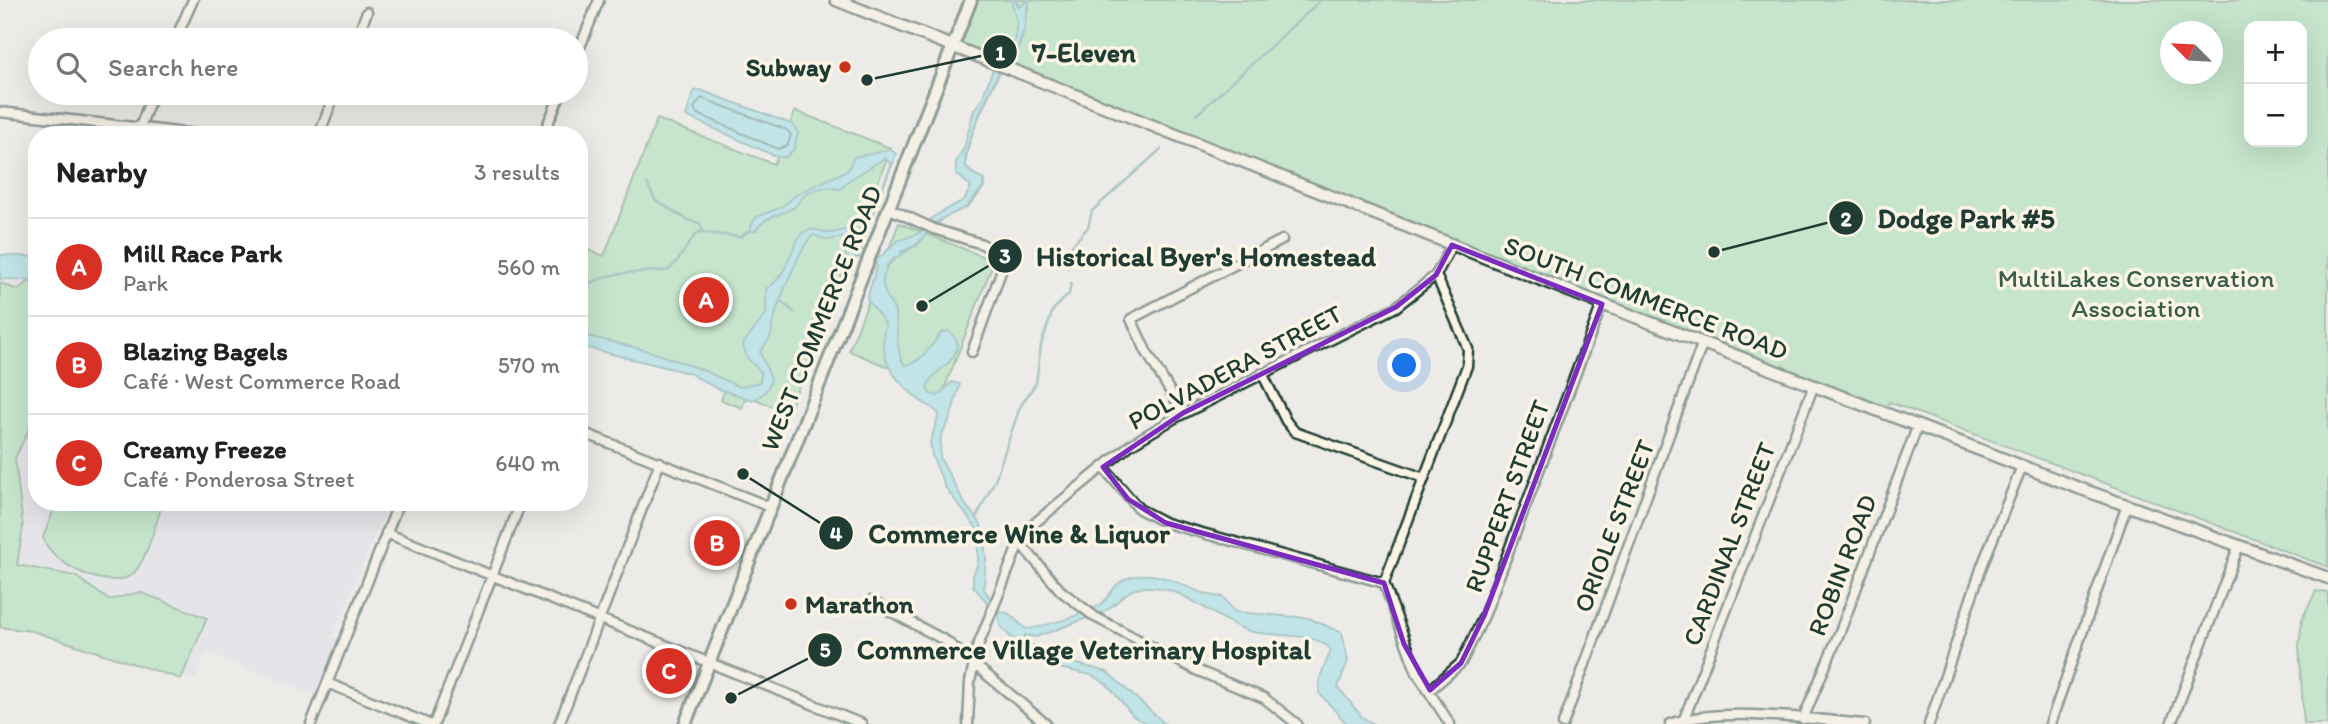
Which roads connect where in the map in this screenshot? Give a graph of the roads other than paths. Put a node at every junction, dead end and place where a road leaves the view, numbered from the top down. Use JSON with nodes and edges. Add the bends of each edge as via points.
{"nodes":[{"id":1,"x":193,"y":0,"type":"edge"},
{"id":2,"x":599,"y":0,"type":"edge"},
{"id":3,"x":836,"y":0,"type":"edge"},
{"id":4,"x":971,"y":0,"type":"edge"},
{"id":5,"x":367,"y":12,"type":"dead end"},
{"id":6,"x":180,"y":28,"type":"edge"},
{"id":7,"x":361,"y":28,"type":"edge"},
{"id":8,"x":588,"y":28,"type":"edge"},
{"id":9,"x":953,"y":45,"type":"junction"},
{"id":10,"x":148,"y":105,"type":"edge"},
{"id":11,"x":330,"y":105,"type":"edge"},
{"id":12,"x":556,"y":105,"type":"edge"},
{"id":13,"x":0,"y":112,"type":"edge"},
{"id":14,"x":131,"y":126,"type":"edge"},
{"id":15,"x":140,"y":126,"type":"edge"},
{"id":16,"x":322,"y":126,"type":"edge"},
{"id":17,"x":547,"y":126,"type":"edge"},
{"id":18,"x":888,"y":208,"type":"junction"},
{"id":19,"x":1282,"y":240,"type":"dead end"},
{"id":20,"x":1452,"y":245,"type":"junction"},
{"id":21,"x":1436,"y":275,"type":"junction"},
{"id":22,"x":1602,"y":304,"type":"junction"},
{"id":23,"x":1703,"y":342,"type":"junction"},
{"id":24,"x":972,"y":352,"type":"dead end"},
{"id":25,"x":1262,"y":373,"type":"junction"},
{"id":26,"x":1814,"y":385,"type":"junction"},
{"id":27,"x":1183,"y":413,"type":"junction"},
{"id":28,"x":1918,"y":425,"type":"junction"},
{"id":29,"x":588,"y":435,"type":"edge"},
{"id":30,"x":660,"y":463,"type":"junction"},
{"id":31,"x":2022,"y":466,"type":"junction"},
{"id":32,"x":1103,"y":467,"type":"junction"},
{"id":33,"x":1424,"y":478,"type":"junction"},
{"id":34,"x":2127,"y":505,"type":"junction"},
{"id":35,"x":770,"y":507,"type":"junction"},
{"id":36,"x":395,"y":511,"type":"edge"},
{"id":37,"x":517,"y":511,"type":"edge"},
{"id":38,"x":386,"y":533,"type":"junction"},
{"id":39,"x":1020,"y":543,"type":"junction"},
{"id":40,"x":2239,"y":545,"type":"junction"},
{"id":41,"x":492,"y":575,"type":"junction"},
{"id":42,"x":2328,"y":578,"type":"edge"},
{"id":43,"x":1384,"y":583,"type":"junction"},
{"id":44,"x":871,"y":600,"type":"dead end"},
{"id":45,"x":602,"y":618,"type":"junction"},
{"id":46,"x":709,"y":660,"type":"junction"},
{"id":47,"x":974,"y":663,"type":"junction"},
{"id":48,"x":327,"y":683,"type":"junction"},
{"id":49,"x":1430,"y":690,"type":"junction"},
{"id":50,"x":1684,"y":719,"type":"junction"},
{"id":51,"x":1803,"y":719,"type":"junction"},
{"id":52,"x":311,"y":724,"type":"edge"},
{"id":53,"x":432,"y":724,"type":"edge"},
{"id":54,"x":559,"y":724,"type":"edge"},
{"id":55,"x":685,"y":724,"type":"edge"},
{"id":56,"x":862,"y":724,"type":"edge"},
{"id":57,"x":968,"y":724,"type":"edge"},
{"id":58,"x":1046,"y":724,"type":"edge"},
{"id":59,"x":1297,"y":724,"type":"edge"},
{"id":60,"x":1450,"y":724,"type":"edge"},
{"id":61,"x":1563,"y":724,"type":"edge"},
{"id":62,"x":1670,"y":724,"type":"edge"},
{"id":63,"x":1865,"y":724,"type":"edge"},
{"id":64,"x":1929,"y":724,"type":"edge"},
{"id":65,"x":2050,"y":724,"type":"edge"},
{"id":66,"x":2171,"y":724,"type":"edge"}],
"edges":[{"from":1,"to":6,"type":"street"},
{"from":2,"to":8,"type":"street"},
{"from":3,"to":9,"type":"street","name":"SOUTH COMMERCE ROAD"},
{"from":4,"to":9,"type":"main road","name":"WEST COMMERCE ROAD"},
{"from":5,"to":7,"type":"street"},
{"from":9,"to":18,"type":"main road","name":"WEST COMMERCE ROAD"},
{"from":9,"to":20,"type":"street","name":"SOUTH COMMERCE ROAD"},
{"from":10,"to":15,"type":"street"},
{"from":11,"to":16,"type":"street"},
{"from":12,"to":17,"type":"street"},
{"from":13,"to":14,"type":"street"},
{"from":18,"to":24,"type":"street","via":[[982,244],[1006,258]]},
{"from":18,"to":35,"type":"main road","name":"WEST COMMERCE ROAD"},
{"from":19,"to":27,"type":"street","via":[[1131,319]]},
{"from":20,"to":21,"type":"street","name":"POLVADERA STREET"},
{"from":20,"to":22,"type":"street","name":"SOUTH COMMERCE ROAD"},
{"from":21,"to":25,"type":"street","name":"POLVADERA STREET","via":[[1396,307]]},
{"from":21,"to":33,"type":"street","via":[[1468,349],[1467,366]]},
{"from":22,"to":23,"type":"street","name":"SOUTH COMMERCE ROAD"},
{"from":22,"to":49,"type":"street","name":"RUPPERT STREET","via":[[1484,616],[1461,663]]},
{"from":23,"to":26,"type":"street","name":"SOUTH COMMERCE ROAD"},
{"from":23,"to":61,"type":"street","name":"ORIOLE STREET"},
{"from":25,"to":27,"type":"street","name":"POLVADERA STREET"},
{"from":25,"to":33,"type":"street","via":[[1295,432]]},
{"from":26,"to":28,"type":"street","name":"SOUTH COMMERCE ROAD"},
{"from":26,"to":50,"type":"street","name":"CARDINAL STREET"},
{"from":27,"to":32,"type":"street","name":"POLVADERA STREET"},
{"from":28,"to":31,"type":"street","name":"SOUTH COMMERCE ROAD"},
{"from":28,"to":51,"type":"street","name":"ROBIN ROAD"},
{"from":29,"to":30,"type":"street"},
{"from":30,"to":35,"type":"street"},
{"from":30,"to":45,"type":"street"},
{"from":31,"to":34,"type":"street","name":"SOUTH COMMERCE ROAD"},
{"from":31,"to":64,"type":"street","via":[[1982,566]]},
{"from":32,"to":39,"type":"street","name":"POLVADERA STREET","via":[[1031,527]]},
{"from":32,"to":43,"type":"street","via":[[1139,509],[1166,523]]},
{"from":33,"to":43,"type":"street"},
{"from":34,"to":40,"type":"street","name":"SOUTH COMMERCE ROAD"},
{"from":34,"to":65,"type":"street"},
{"from":35,"to":46,"type":"main road","name":"WEST COMMERCE ROAD"},
{"from":36,"to":38,"type":"street"},
{"from":37,"to":41,"type":"street"},
{"from":38,"to":41,"type":"street"},
{"from":38,"to":48,"type":"street"},
{"from":39,"to":47,"type":"street","name":"POLVADERA STREET"},
{"from":39,"to":59,"type":"street","via":[[1061,592],[1095,617],[1196,670],[1264,698]]},
{"from":40,"to":42,"type":"street","name":"SOUTH COMMERCE ROAD"},
{"from":40,"to":66,"type":"street"},
{"from":41,"to":45,"type":"street"},
{"from":41,"to":53,"type":"street"},
{"from":43,"to":49,"type":"street","via":[[1404,644]]},
{"from":44,"to":47,"type":"street","via":[[946,641]]},
{"from":45,"to":46,"type":"street"},
{"from":45,"to":54,"type":"street"},
{"from":46,"to":55,"type":"main road","name":"WEST COMMERCE ROAD"},
{"from":46,"to":56,"type":"street"},
{"from":47,"to":57,"type":"street","name":"POLVADERA STREET"},
{"from":47,"to":58,"type":"street"},
{"from":48,"to":52,"type":"street"},
{"from":48,"to":53,"type":"street"},
{"from":49,"to":60,"type":"street"},
{"from":50,"to":51,"type":"street"},
{"from":50,"to":62,"type":"street"},
{"from":51,"to":63,"type":"street"}]}
